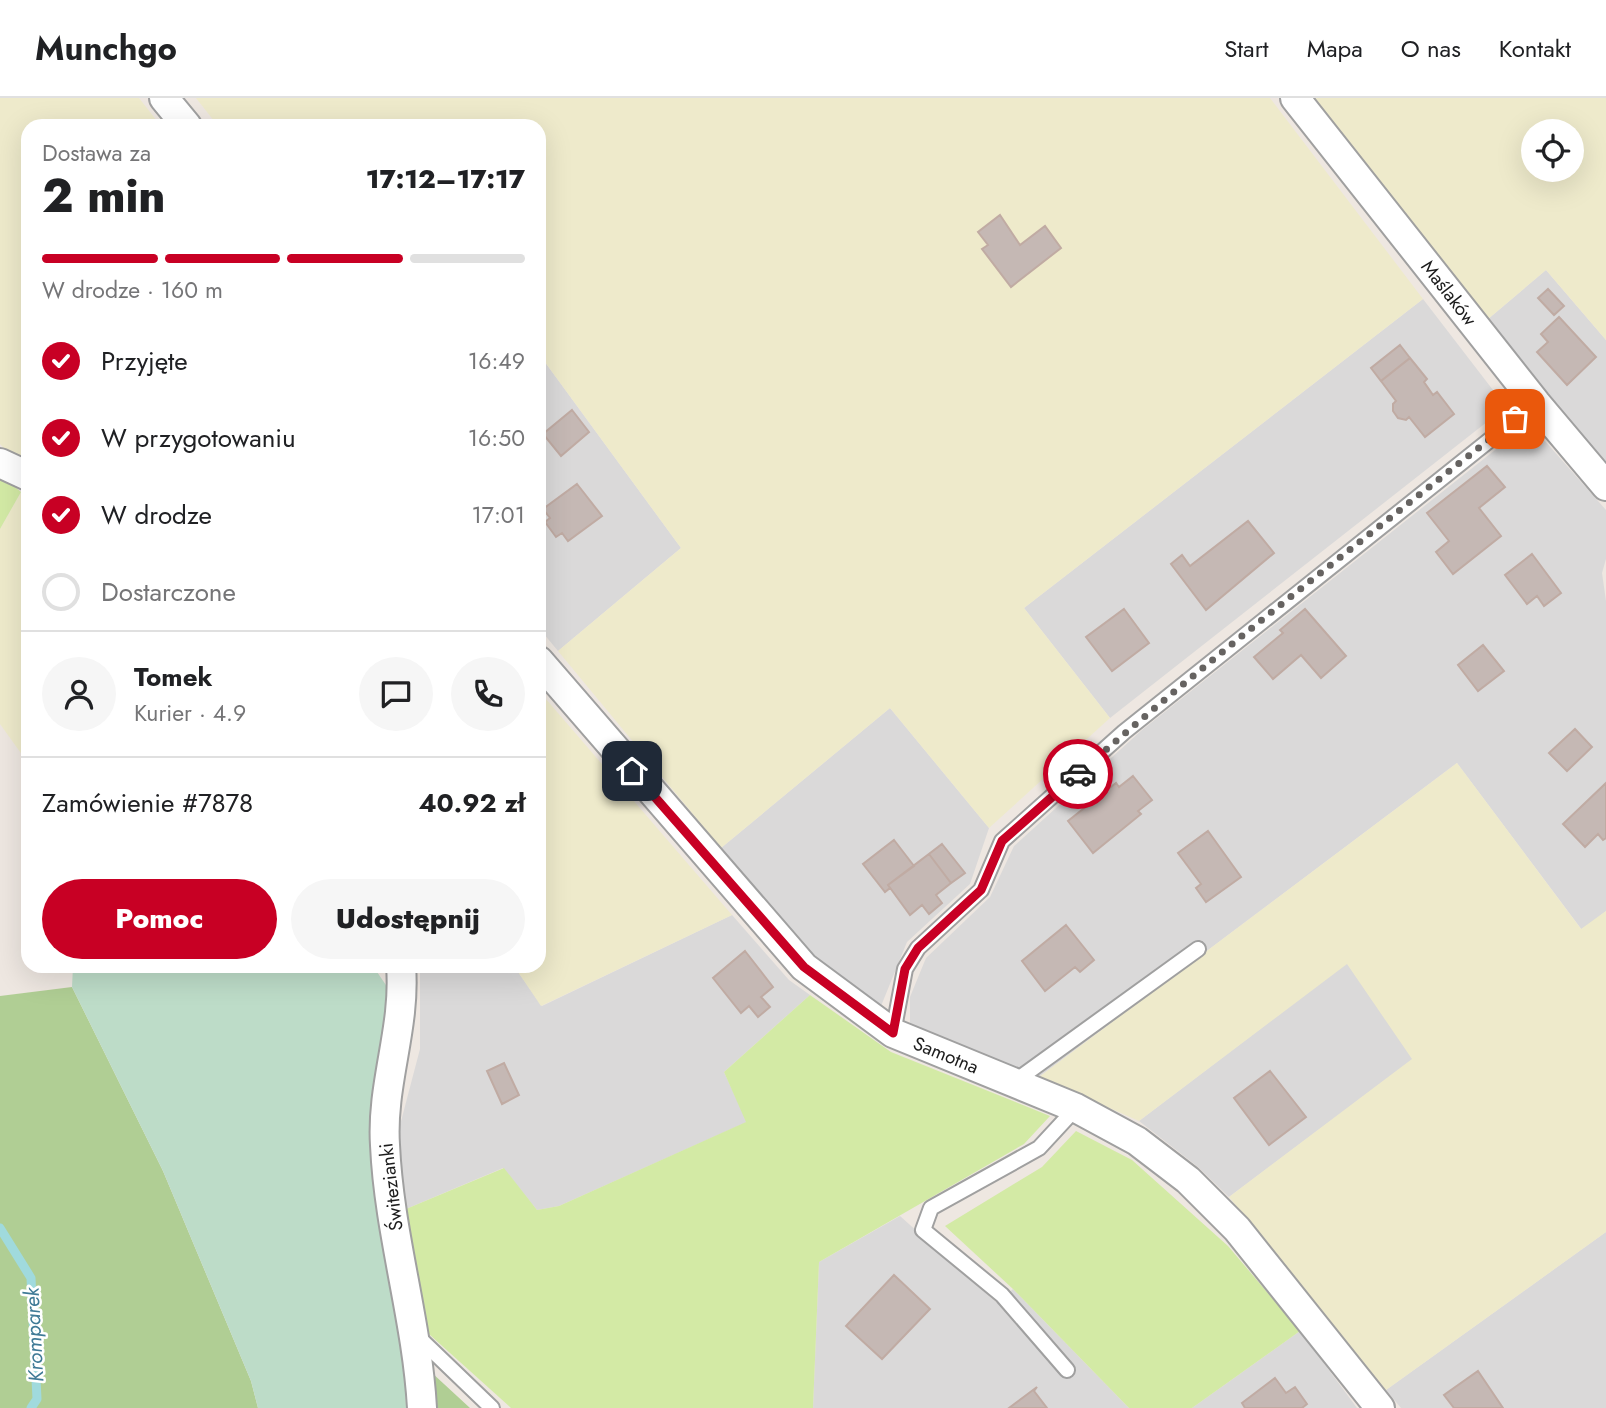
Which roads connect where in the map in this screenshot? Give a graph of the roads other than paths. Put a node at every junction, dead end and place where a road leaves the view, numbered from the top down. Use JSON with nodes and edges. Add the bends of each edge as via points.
{"nodes":[{"id":1,"x":164,"y":98,"type":"edge"},
{"id":2,"x":1295,"y":98,"type":"edge"},
{"id":3,"x":181,"y":119,"type":"edge"},
{"id":4,"x":1536,"y":403,"type":"junction"},
{"id":5,"x":0,"y":463,"type":"edge"},
{"id":6,"x":21,"y":473,"type":"edge"},
{"id":7,"x":1606,"y":486,"type":"edge"},
{"id":8,"x":546,"y":669,"type":"edge"},
{"id":9,"x":1198,"y":949,"type":"dead end"},
{"id":10,"x":401,"y":973,"type":"edge"},
{"id":11,"x":893,"y":1033,"type":"junction"},
{"id":12,"x":1014,"y":1083,"type":"junction"},
{"id":13,"x":1076,"y":1108,"type":"junction"},
{"id":14,"x":415,"y":1335,"type":"junction"},
{"id":15,"x":1067,"y":1370,"type":"dead end"},
{"id":16,"x":422,"y":1408,"type":"edge"},
{"id":17,"x":492,"y":1408,"type":"edge"},
{"id":18,"x":1380,"y":1408,"type":"edge"}],
"edges":[{"from":1,"to":3,"type":"street"},
{"from":2,"to":4,"type":"street","name":"Maślaków"},
{"from":4,"to":7,"type":"street","name":"Maślaków"},
{"from":4,"to":11,"type":"lane","via":[[1124,732],[1002,841],[981,890],[918,948],[905,969]]},
{"from":5,"to":6,"type":"street"},
{"from":8,"to":11,"type":"street","name":"Samotna","via":[[804,967]]},
{"from":9,"to":12,"type":"lane"},
{"from":10,"to":14,"type":"street","name":"Świtezianki","via":[[399,1037],[384,1141],[387,1188]]},
{"from":11,"to":12,"type":"street","name":"Samotna"},
{"from":12,"to":13,"type":"street","name":"Samotna"},
{"from":13,"to":15,"type":"lane","via":[[1039,1148],[931,1208],[923,1230],[1002,1295]]},
{"from":13,"to":18,"type":"street","name":"Samotna","via":[[1137,1141],[1188,1180],[1237,1228]]},
{"from":14,"to":16,"type":"street","name":"Świtezianki"},
{"from":14,"to":17,"type":"lane"}]}
